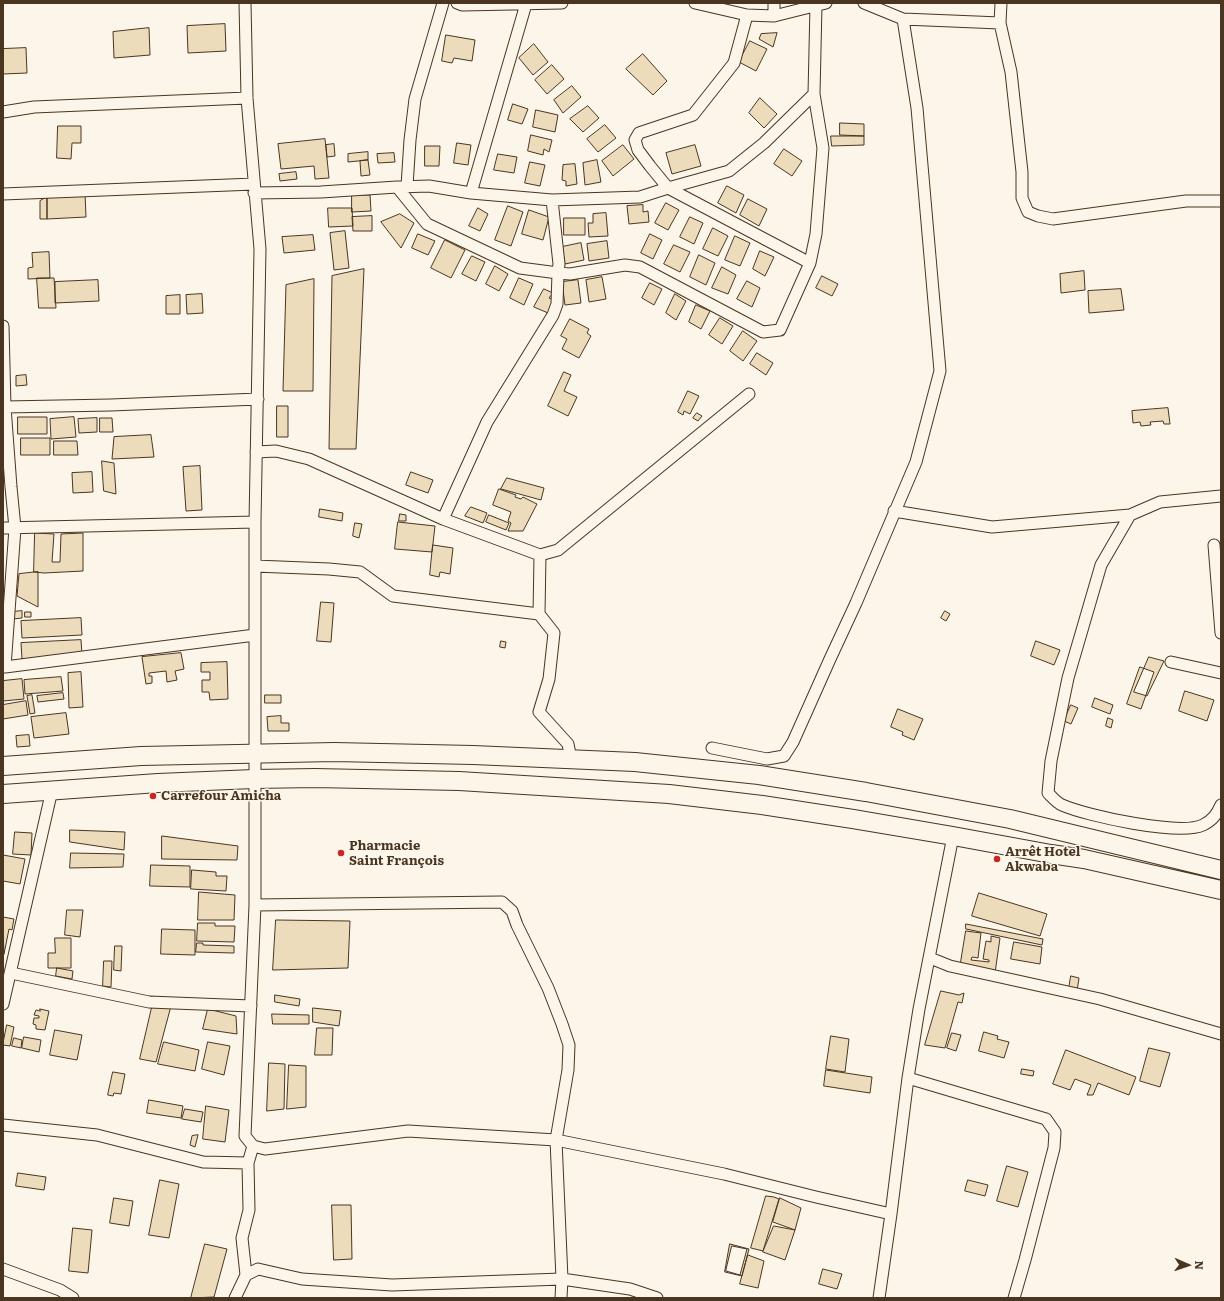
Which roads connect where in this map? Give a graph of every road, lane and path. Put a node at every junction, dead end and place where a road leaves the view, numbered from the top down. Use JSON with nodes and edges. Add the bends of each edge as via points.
{"nodes":[{"id":1,"x":245,"y":3,"type":"edge"},
{"id":2,"x":442,"y":3,"type":"edge"},
{"id":3,"x":457,"y":3,"type":"edge"},
{"id":4,"x":562,"y":3,"type":"edge"},
{"id":5,"x":695,"y":3,"type":"edge"},
{"id":6,"x":774,"y":3,"type":"edge"},
{"id":7,"x":864,"y":3,"type":"edge"},
{"id":8,"x":1001,"y":3,"type":"edge"},
{"id":9,"x":526,"y":4,"type":"edge"},
{"id":10,"x":821,"y":4,"type":"edge"},
{"id":11,"x":747,"y":15,"type":"junction"},
{"id":12,"x":774,"y":16,"type":"junction"},
{"id":13,"x":902,"y":19,"type":"junction"},
{"id":14,"x":1000,"y":23,"type":"junction"},
{"id":15,"x":814,"y":94,"type":"junction"},
{"id":16,"x":247,"y":98,"type":"junction"},
{"id":17,"x":3,"y":112,"type":"edge"},
{"id":18,"x":402,"y":186,"type":"junction"},
{"id":19,"x":254,"y":188,"type":"junction"},
{"id":20,"x":668,"y":188,"type":"junction"},
{"id":21,"x":471,"y":193,"type":"junction"},
{"id":22,"x":3,"y":194,"type":"edge"},
{"id":23,"x":552,"y":200,"type":"junction"},
{"id":24,"x":1221,"y":201,"type":"edge"},
{"id":25,"x":810,"y":263,"type":"junction"},
{"id":26,"x":558,"y":273,"type":"junction"},
{"id":27,"x":3,"y":326,"type":"edge"},
{"id":28,"x":4,"y":352,"type":"edge"},
{"id":29,"x":749,"y":394,"type":"dead end"},
{"id":30,"x":258,"y":399,"type":"junction"},
{"id":31,"x":5,"y":407,"type":"junction"},
{"id":32,"x":256,"y":452,"type":"junction"},
{"id":33,"x":1221,"y":496,"type":"edge"},
{"id":34,"x":894,"y":511,"type":"junction"},
{"id":35,"x":1130,"y":515,"type":"junction"},
{"id":36,"x":443,"y":520,"type":"junction"},
{"id":37,"x":255,"y":522,"type":"junction"},
{"id":38,"x":3,"y":528,"type":"edge"},
{"id":39,"x":15,"y":528,"type":"junction"},
{"id":40,"x":1214,"y":545,"type":"dead end"},
{"id":41,"x":540,"y":555,"type":"junction"},
{"id":42,"x":255,"y":566,"type":"junction"},
{"id":43,"x":539,"y":614,"type":"junction"},
{"id":44,"x":1221,"y":633,"type":"edge"},
{"id":45,"x":255,"y":635,"type":"junction"},
{"id":46,"x":1171,"y":662,"type":"dead end"},
{"id":47,"x":4,"y":667,"type":"edge"},
{"id":48,"x":1221,"y":673,"type":"edge"},
{"id":49,"x":712,"y":748,"type":"dead end"},
{"id":50,"x":254,"y":753,"type":"junction"},
{"id":51,"x":571,"y":759,"type":"junction"},
{"id":52,"x":3,"y":766,"type":"edge"},
{"id":53,"x":254,"y":779,"type":"junction"},
{"id":54,"x":52,"y":790,"type":"junction"},
{"id":55,"x":3,"y":794,"type":"edge"},
{"id":56,"x":1221,"y":805,"type":"edge"},
{"id":57,"x":953,"y":836,"type":"junction"},
{"id":58,"x":1221,"y":870,"type":"edge"},
{"id":59,"x":1221,"y":890,"type":"edge"},
{"id":60,"x":255,"y":905,"type":"junction"},
{"id":61,"x":930,"y":958,"type":"junction"},
{"id":62,"x":11,"y":973,"type":"junction"},
{"id":63,"x":3,"y":1004,"type":"edge"},
{"id":64,"x":251,"y":1006,"type":"junction"},
{"id":65,"x":1221,"y":1034,"type":"edge"},
{"id":66,"x":908,"y":1078,"type":"junction"},
{"id":67,"x":3,"y":1125,"type":"edge"},
{"id":68,"x":556,"y":1140,"type":"junction"},
{"id":69,"x":253,"y":1146,"type":"junction"},
{"id":70,"x":248,"y":1163,"type":"junction"},
{"id":71,"x":891,"y":1214,"type":"junction"},
{"id":72,"x":3,"y":1269,"type":"edge"},
{"id":73,"x":246,"y":1275,"type":"junction"},
{"id":74,"x":562,"y":1279,"type":"junction"},
{"id":75,"x":73,"y":1298,"type":"edge"},
{"id":76,"x":235,"y":1298,"type":"edge"},
{"id":77,"x":561,"y":1298,"type":"edge"},
{"id":78,"x":657,"y":1298,"type":"edge"},
{"id":79,"x":879,"y":1298,"type":"edge"},
{"id":80,"x":1014,"y":1298,"type":"edge"}],
"edges":[{"from":1,"to":16,"type":"street"},
{"from":2,"to":18,"type":"street","via":[[415,100]]},
{"from":3,"to":9,"type":"street"},
{"from":4,"to":9,"type":"street"},
{"from":5,"to":11,"type":"street"},
{"from":6,"to":12,"type":"street"},
{"from":7,"to":13,"type":"street"},
{"from":8,"to":14,"type":"street"},
{"from":9,"to":21,"type":"street"},
{"from":10,"to":12,"type":"street"},
{"from":10,"to":15,"type":"street"},
{"from":11,"to":12,"type":"street"},
{"from":11,"to":20,"type":"street","via":[[734,62],[694,115],[639,133],[635,140],[638,150]]},
{"from":13,"to":14,"type":"street"},
{"from":13,"to":34,"type":"street","via":[[917,108],[940,371],[916,462]]},
{"from":14,"to":24,"type":"street","via":[[1010,72],[1022,172],[1022,198],[1028,212],[1053,219],[1186,201]]},
{"from":15,"to":20,"type":"street","via":[[764,143],[729,171]]},
{"from":15,"to":25,"type":"street","via":[[823,148],[816,234]]},
{"from":16,"to":17,"type":"street","via":[[34,107]]},
{"from":16,"to":19,"type":"street"},
{"from":18,"to":19,"type":"street","via":[[321,192]]},
{"from":18,"to":21,"type":"street","via":[[430,186]]},
{"from":18,"to":26,"type":"street","via":[[427,224],[520,268]]},
{"from":19,"to":22,"type":"street"},
{"from":19,"to":30,"type":"street","via":[[260,249]]},
{"from":20,"to":23,"type":"street","via":[[640,197]]},
{"from":20,"to":25,"type":"street"},
{"from":21,"to":23,"type":"street"},
{"from":23,"to":26,"type":"street"},
{"from":25,"to":26,"type":"street","via":[[780,330],[763,332],[640,267],[625,265],[570,274]]},
{"from":26,"to":36,"type":"street","via":[[553,315],[487,422]]},
{"from":27,"to":28,"type":"street"},
{"from":28,"to":31,"type":"street"},
{"from":29,"to":41,"type":"street","via":[[558,550]]},
{"from":30,"to":31,"type":"street"},
{"from":30,"to":32,"type":"street"},
{"from":31,"to":39,"type":"street"},
{"from":32,"to":36,"type":"street","via":[[276,452],[309,459]]},
{"from":32,"to":37,"type":"street"},
{"from":33,"to":35,"type":"street","via":[[1160,502]]},
{"from":34,"to":35,"type":"street","via":[[992,527]]},
{"from":34,"to":49,"type":"street","via":[[856,603],[793,742],[784,756],[767,759]]},
{"from":35,"to":56,"type":"street","via":[[1101,565],[1068,678],[1051,761],[1048,793],[1060,805],[1098,816],[1123,822],[1183,829],[1203,825],[1215,817]]},
{"from":36,"to":41,"type":"street"},
{"from":37,"to":39,"type":"street"},
{"from":37,"to":42,"type":"street"},
{"from":38,"to":39,"type":"street"},
{"from":39,"to":47,"type":"street"},
{"from":40,"to":44,"type":"street"},
{"from":41,"to":43,"type":"street"},
{"from":42,"to":43,"type":"street","via":[[360,572],[393,596]]},
{"from":42,"to":45,"type":"street"},
{"from":43,"to":51,"type":"street","via":[[554,634],[549,679],[539,712],[568,744]]},
{"from":45,"to":47,"type":"street"},
{"from":45,"to":50,"type":"street"},
{"from":46,"to":48,"type":"street"},
{"from":50,"to":51,"type":"main road","via":[[334,752]]},
{"from":50,"to":52,"type":"main road","via":[[141,756]]},
{"from":50,"to":53,"type":"street"},
{"from":51,"to":58,"type":"main road","via":[[635,762],[759,775],[866,792],[1010,819]]},
{"from":53,"to":54,"type":"main road"},
{"from":53,"to":57,"type":"main road","via":[[459,781],[669,794],[785,808]]},
{"from":53,"to":60,"type":"street"},
{"from":54,"to":55,"type":"main road"},
{"from":54,"to":62,"type":"street"},
{"from":57,"to":59,"type":"main road","via":[[1084,859]]},
{"from":57,"to":61,"type":"street"},
{"from":60,"to":64,"type":"street"},
{"from":60,"to":68,"type":"street","via":[[502,902],[512,911],[554,1002],[568,1045],[568,1070]]},
{"from":61,"to":65,"type":"street","via":[[950,966],[1100,999]]},
{"from":61,"to":66,"type":"street"},
{"from":62,"to":63,"type":"street"},
{"from":62,"to":64,"type":"street","via":[[149,1002]]},
{"from":64,"to":69,"type":"street","via":[[246,1136]]},
{"from":66,"to":71,"type":"street"},
{"from":66,"to":80,"type":"street","via":[[1046,1120],[1055,1132],[1054,1148]]},
{"from":67,"to":70,"type":"street","via":[[97,1135],[203,1162]]},
{"from":68,"to":69,"type":"street","via":[[408,1131],[265,1149]]},
{"from":68,"to":71,"type":"street","via":[[724,1174]]},
{"from":68,"to":74,"type":"street"},
{"from":69,"to":70,"type":"street"},
{"from":70,"to":73,"type":"street","via":[[249,1210],[242,1238]]},
{"from":71,"to":79,"type":"street"},
{"from":72,"to":75,"type":"street","via":[[60,1290]]},
{"from":73,"to":74,"type":"street","via":[[258,1269],[302,1279],[392,1285]]},
{"from":73,"to":76,"type":"street"},
{"from":74,"to":77,"type":"street"},
{"from":74,"to":78,"type":"street","via":[[630,1290]]}]}
